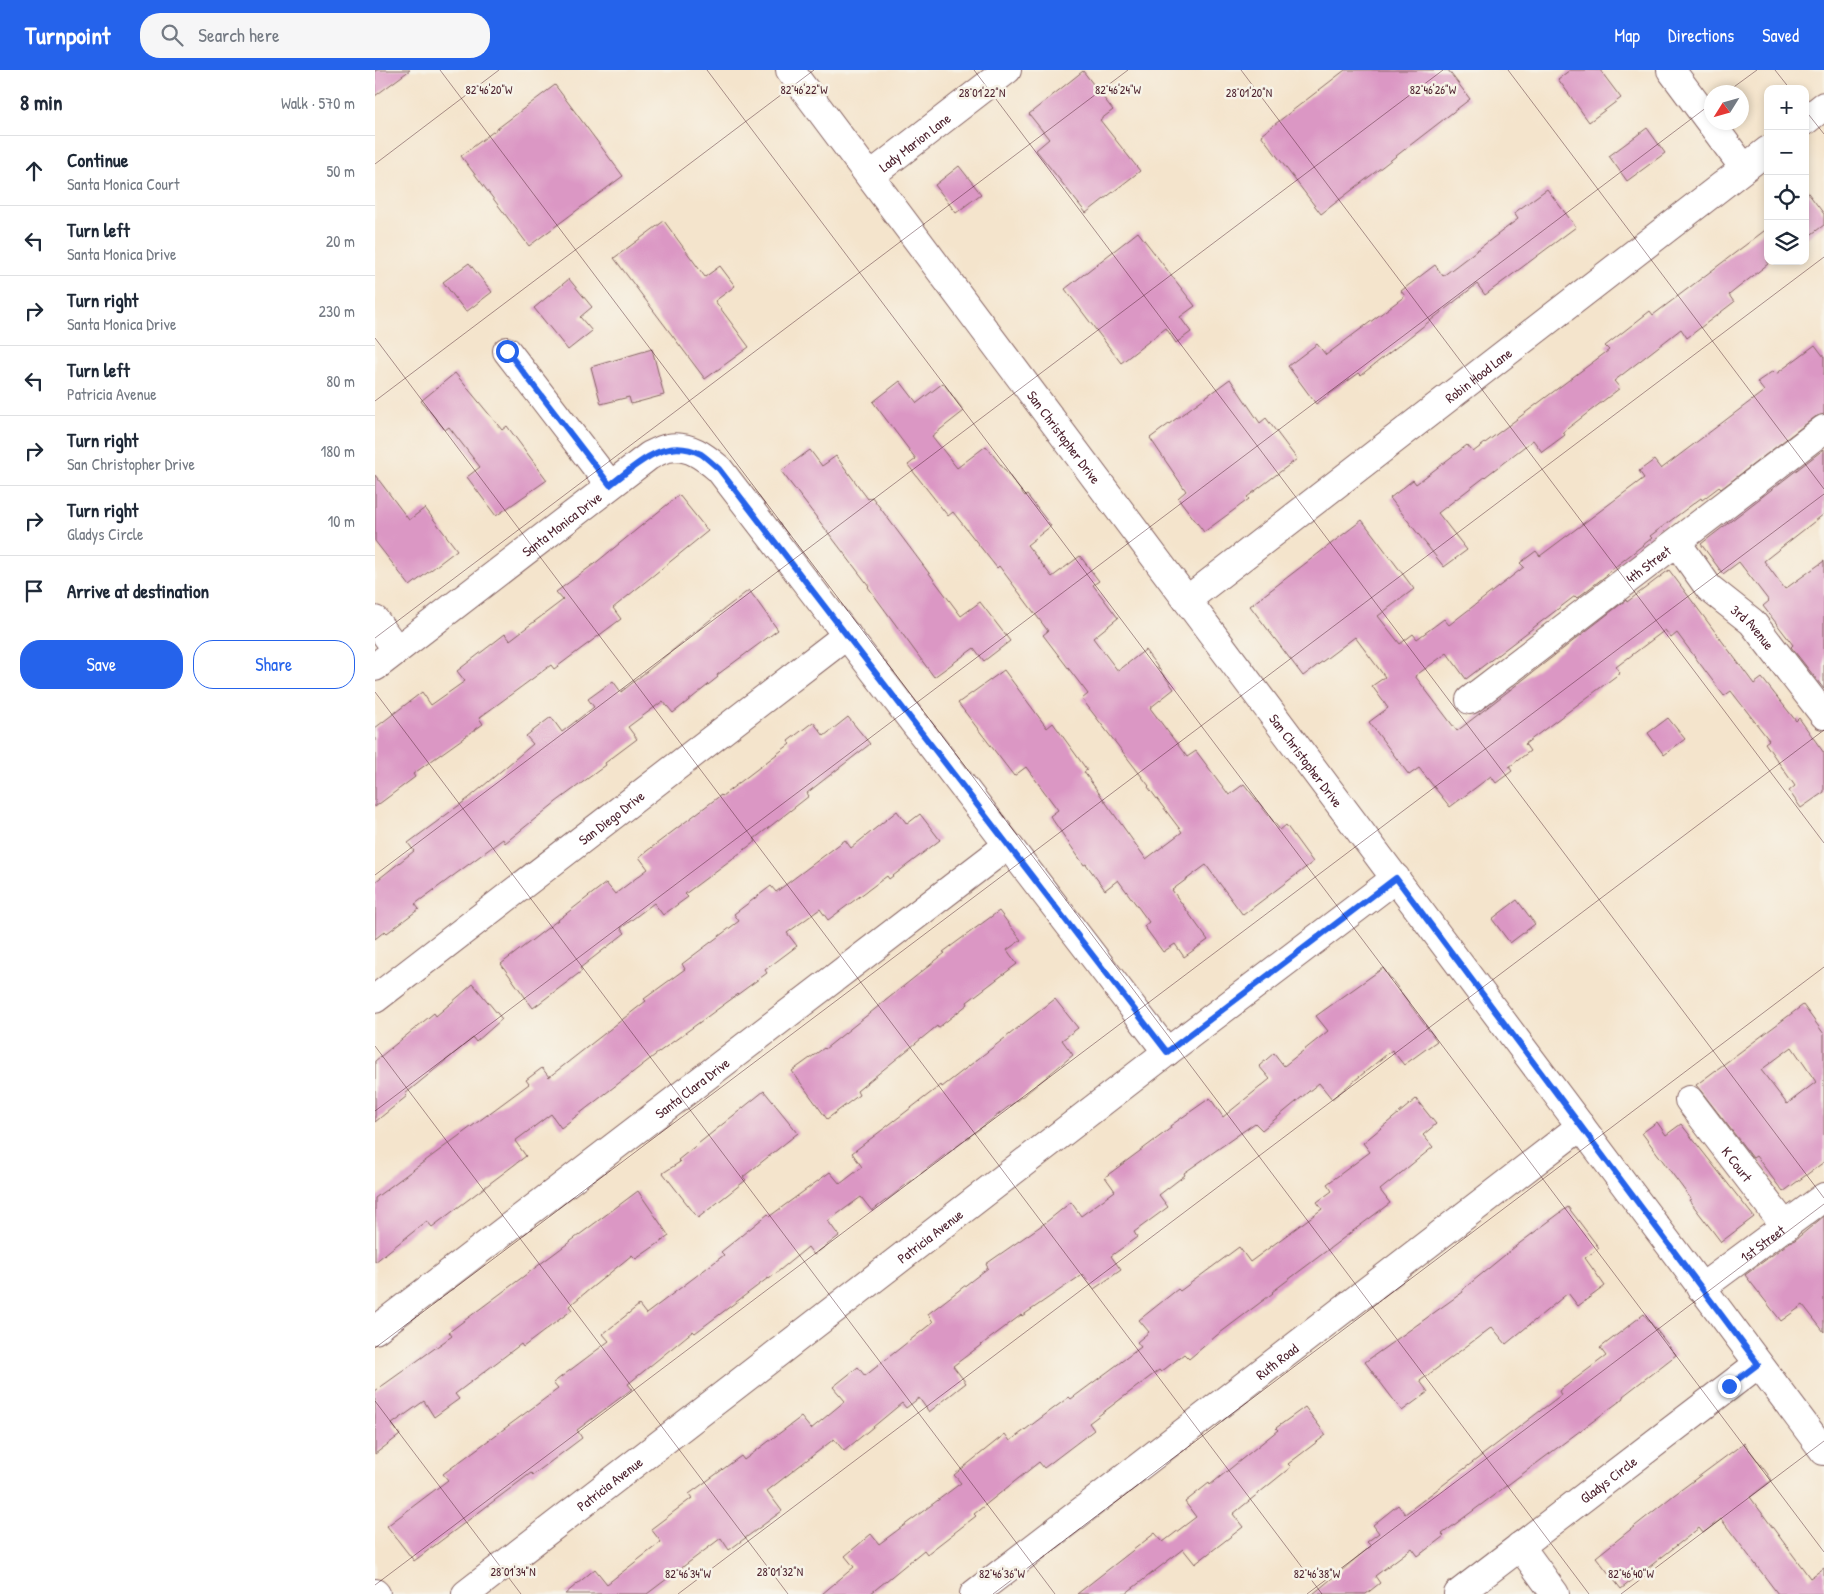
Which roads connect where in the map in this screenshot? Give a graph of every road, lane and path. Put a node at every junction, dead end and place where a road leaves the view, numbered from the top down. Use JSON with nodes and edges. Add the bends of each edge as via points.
{"nodes":[{"id":1,"x":791,"y":70,"type":"edge"},
{"id":2,"x":1007,"y":70,"type":"edge"},
{"id":3,"x":1671,"y":70,"type":"edge"},
{"id":4,"x":1824,"y":106,"type":"edge"},
{"id":5,"x":1809,"y":117,"type":"edge"},
{"id":6,"x":1764,"y":153,"type":"edge"},
{"id":7,"x":1744,"y":168,"type":"junction"},
{"id":8,"x":870,"y":176,"type":"junction"},
{"id":9,"x":507,"y":351,"type":"dead end"},
{"id":10,"x":1824,"y":429,"type":"edge"},
{"id":11,"x":610,"y":485,"type":"junction"},
{"id":12,"x":1677,"y":543,"type":"junction"},
{"id":13,"x":1187,"y":600,"type":"junction"},
{"id":14,"x":375,"y":620,"type":"edge"},
{"id":15,"x":847,"y":635,"type":"junction"},
{"id":16,"x":397,"y":650,"type":"junction"},
{"id":17,"x":375,"y":667,"type":"edge"},
{"id":18,"x":1470,"y":700,"type":"dead end"},
{"id":19,"x":1824,"y":715,"type":"edge"},
{"id":20,"x":1008,"y":845,"type":"junction"},
{"id":21,"x":1396,"y":878,"type":"junction"},
{"id":22,"x":375,"y":999,"type":"edge"},
{"id":23,"x":1167,"y":1052,"type":"junction"},
{"id":24,"x":1689,"y":1100,"type":"dead end"},
{"id":25,"x":1581,"y":1126,"type":"junction"},
{"id":26,"x":1824,"y":1197,"type":"edge"},
{"id":27,"x":1786,"y":1227,"type":"junction"},
{"id":28,"x":1701,"y":1288,"type":"junction"},
{"id":29,"x":375,"y":1330,"type":"edge"},
{"id":30,"x":1758,"y":1364,"type":"junction"},
{"id":31,"x":1824,"y":1451,"type":"edge"},
{"id":32,"x":1519,"y":1546,"type":"junction"},
{"id":33,"x":466,"y":1594,"type":"edge"},
{"id":34,"x":974,"y":1594,"type":"edge"},
{"id":35,"x":1458,"y":1594,"type":"edge"},
{"id":36,"x":1555,"y":1594,"type":"edge"}],
"edges":[{"from":1,"to":8,"type":"street","name":"San Christopher Drive"},
{"from":2,"to":8,"type":"street","name":"Lady Marion Lane"},
{"from":3,"to":7,"type":"street"},
{"from":4,"to":5,"type":"street"},
{"from":6,"to":7,"type":"street","name":"Robin Hood Lane"},
{"from":7,"to":13,"type":"street","name":"Robin Hood Lane"},
{"from":8,"to":13,"type":"street","name":"San Christopher Drive"},
{"from":9,"to":11,"type":"street"},
{"from":10,"to":12,"type":"street","name":"4th Street"},
{"from":11,"to":15,"type":"street","name":"Santa Monica Drive","via":[[649,456],[669,448],[703,455],[719,469]]},
{"from":11,"to":16,"type":"street","name":"Santa Monica Drive"},
{"from":12,"to":18,"type":"street","name":"4th Street"},
{"from":12,"to":19,"type":"street","name":"3rd Avenue","via":[[1709,588],[1753,622]]},
{"from":13,"to":21,"type":"street","name":"San Christopher Drive"},
{"from":14,"to":16,"type":"street"},
{"from":15,"to":20,"type":"street","name":"Santa Monica Drive"},
{"from":15,"to":22,"type":"street","name":"San Diego Drive"},
{"from":16,"to":17,"type":"street","name":"Santa Monica Drive"},
{"from":20,"to":23,"type":"street","name":"Santa Monica Drive"},
{"from":20,"to":29,"type":"street","name":"Santa Clara Drive"},
{"from":21,"to":23,"type":"street","name":"Patricia Avenue"},
{"from":21,"to":25,"type":"street","name":"San Christopher Drive"},
{"from":23,"to":33,"type":"street","name":"Patricia Avenue"},
{"from":24,"to":27,"type":"street","name":"K Court"},
{"from":25,"to":28,"type":"street","name":"San Christopher Drive"},
{"from":25,"to":34,"type":"street","name":"Ruth Road"},
{"from":26,"to":27,"type":"street","name":"1st Street"},
{"from":27,"to":28,"type":"street","name":"1st Street"},
{"from":28,"to":30,"type":"street","name":"San Christopher Drive"},
{"from":30,"to":31,"type":"street","name":"San Christopher Drive"},
{"from":30,"to":32,"type":"street","name":"Gladys Circle"},
{"from":32,"to":35,"type":"street","name":"Gladys Circle"},
{"from":32,"to":36,"type":"street"}]}
